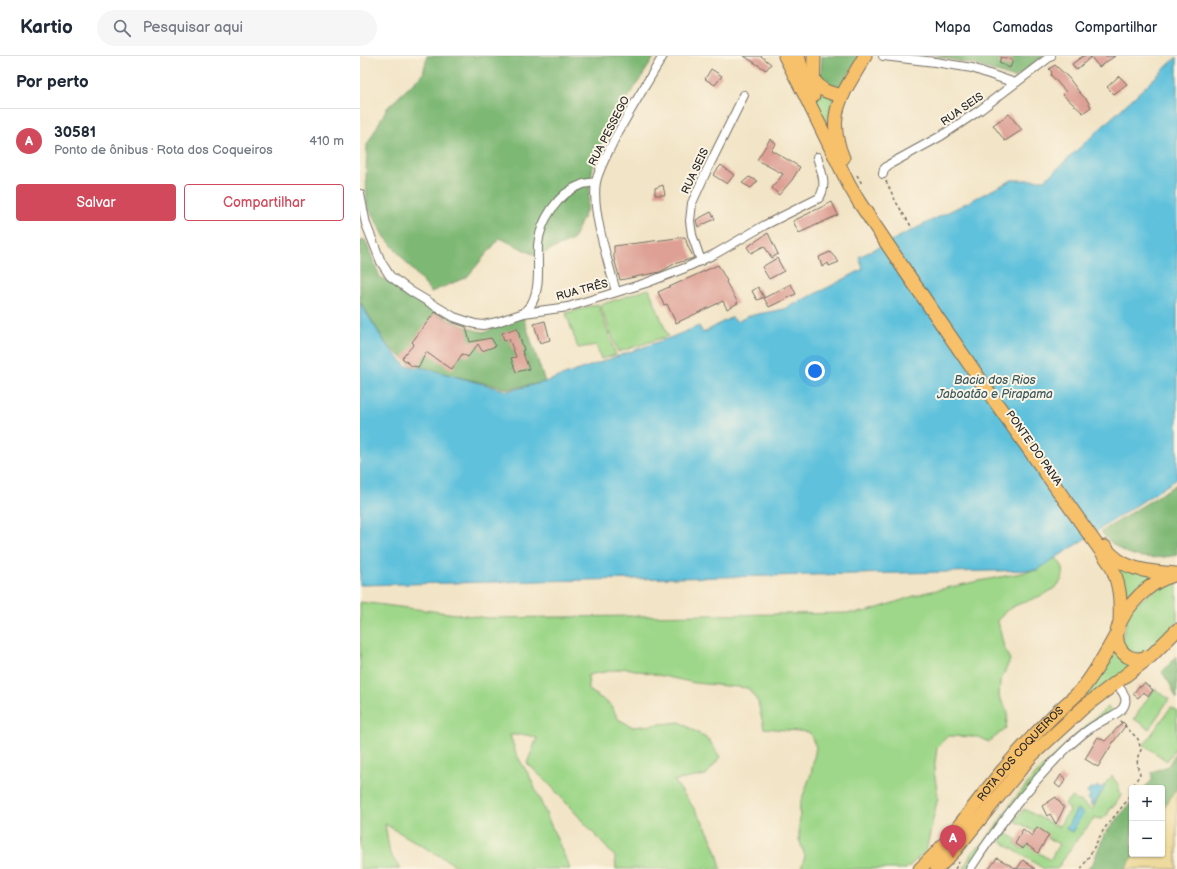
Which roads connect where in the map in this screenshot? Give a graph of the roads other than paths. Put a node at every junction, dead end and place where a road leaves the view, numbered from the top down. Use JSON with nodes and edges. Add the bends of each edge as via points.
{"nodes":[{"id":1,"x":663,"y":56,"type":"edge"},
{"id":2,"x":785,"y":56,"type":"edge"},
{"id":3,"x":792,"y":56,"type":"edge"},
{"id":4,"x":798,"y":56,"type":"edge"},
{"id":5,"x":803,"y":56,"type":"edge"},
{"id":6,"x":808,"y":56,"type":"edge"},
{"id":7,"x":814,"y":56,"type":"edge"},
{"id":8,"x":865,"y":56,"type":"edge"},
{"id":9,"x":883,"y":56,"type":"edge"},
{"id":10,"x":1051,"y":56,"type":"edge"},
{"id":11,"x":1015,"y":83,"type":"junction"},
{"id":12,"x":810,"y":88,"type":"junction"},
{"id":13,"x":843,"y":94,"type":"junction"},
{"id":14,"x":744,"y":95,"type":"dead end"},
{"id":15,"x":815,"y":114,"type":"junction"},
{"id":16,"x":817,"y":157,"type":"dead end"},
{"id":17,"x":883,"y":174,"type":"road end"},
{"id":18,"x":596,"y":182,"type":"junction"},
{"id":19,"x":360,"y":194,"type":"edge"},
{"id":20,"x":879,"y":228,"type":"junction"},
{"id":21,"x":701,"y":261,"type":"junction"},
{"id":22,"x":616,"y":292,"type":"junction"},
{"id":23,"x":524,"y":313,"type":"junction"},
{"id":24,"x":1104,"y":551,"type":"junction"},
{"id":25,"x":1177,"y":574,"type":"edge"},
{"id":26,"x":1120,"y":621,"type":"junction"},
{"id":27,"x":1177,"y":630,"type":"edge"},
{"id":28,"x":1116,"y":635,"type":"junction"},
{"id":29,"x":1151,"y":656,"type":"junction"},
{"id":30,"x":1115,"y":682,"type":"junction"},
{"id":31,"x":920,"y":869,"type":"edge"},
{"id":32,"x":937,"y":869,"type":"edge"},
{"id":33,"x":970,"y":869,"type":"edge"}],
"edges":[{"from":1,"to":18,"type":"street","name":"RUA PESSEGO","via":[[605,158]]},
{"from":2,"to":12,"type":"main road"},
{"from":3,"to":12,"type":"main road"},
{"from":4,"to":15,"type":"main road"},
{"from":5,"to":15,"type":"main road"},
{"from":6,"to":12,"type":"main road"},
{"from":7,"to":12,"type":"main road"},
{"from":8,"to":13,"type":"main road"},
{"from":9,"to":11,"type":"street","via":[[972,68]]},
{"from":10,"to":11,"type":"street","name":"RUA SEIS"},
{"from":11,"to":17,"type":"street","name":"RUA SEIS","via":[[941,136],[890,164],[884,169]]},
{"from":12,"to":13,"type":"main road","via":[[817,86],[824,91]]},
{"from":12,"to":15,"type":"main road"},
{"from":13,"to":20,"type":"main road","via":[[837,108],[835,124],[838,144],[851,176]]},
{"from":14,"to":21,"type":"street","name":"RUA SEIS","via":[[692,203],[692,235]]},
{"from":15,"to":20,"type":"main road","via":[[849,186]]},
{"from":16,"to":21,"type":"street","name":"RUA TRÊS","via":[[824,189],[819,198]]},
{"from":18,"to":22,"type":"street","name":"RUA PESSEGO","via":[[600,232]]},
{"from":18,"to":23,"type":"street","via":[[569,191],[555,204],[543,226],[538,243],[537,287],[532,302]]},
{"from":19,"to":23,"type":"street","name":"RUA TRÊS","via":[[366,224],[381,262],[390,276],[402,285],[454,317],[475,324],[497,322]]},
{"from":20,"to":24,"type":"main road","name":"PONTE DO PAIVA","via":[[992,397]]},
{"from":21,"to":22,"type":"street","name":"RUA TRÊS"},
{"from":22,"to":23,"type":"street","name":"RUA TRÊS","via":[[568,307]]},
{"from":24,"to":25,"type":"main road","name":"ROTA DOS COQUEIROS","via":[[1138,570]]},
{"from":24,"to":26,"type":"main road","name":"ROTA DOS COQUEIROS","via":[[1120,590]]},
{"from":25,"to":26,"type":"main road","name":"ROTA DOS COQUEIROS","via":[[1165,577],[1146,590],[1132,603]]},
{"from":26,"to":28,"type":"main road","name":"ROTA DOS COQUEIROS"},
{"from":27,"to":29,"type":"main road","name":"ROTA DOS COQUEIROS"},
{"from":28,"to":29,"type":"main road","via":[[1120,649],[1131,658],[1143,659]]},
{"from":28,"to":31,"type":"main road","name":"ROTA DOS COQUEIROS","via":[[1093,675],[1081,690],[1014,756],[945,844]]},
{"from":29,"to":30,"type":"main road","name":"ROTA DOS COQUEIROS"},
{"from":30,"to":32,"type":"main road","name":"ROTA DOS COQUEIROS","via":[[1032,756]]},
{"from":30,"to":33,"type":"street","via":[[1123,692],[1126,702],[1124,707],[1115,715],[1097,723],[1067,748],[1016,805]]}]}
